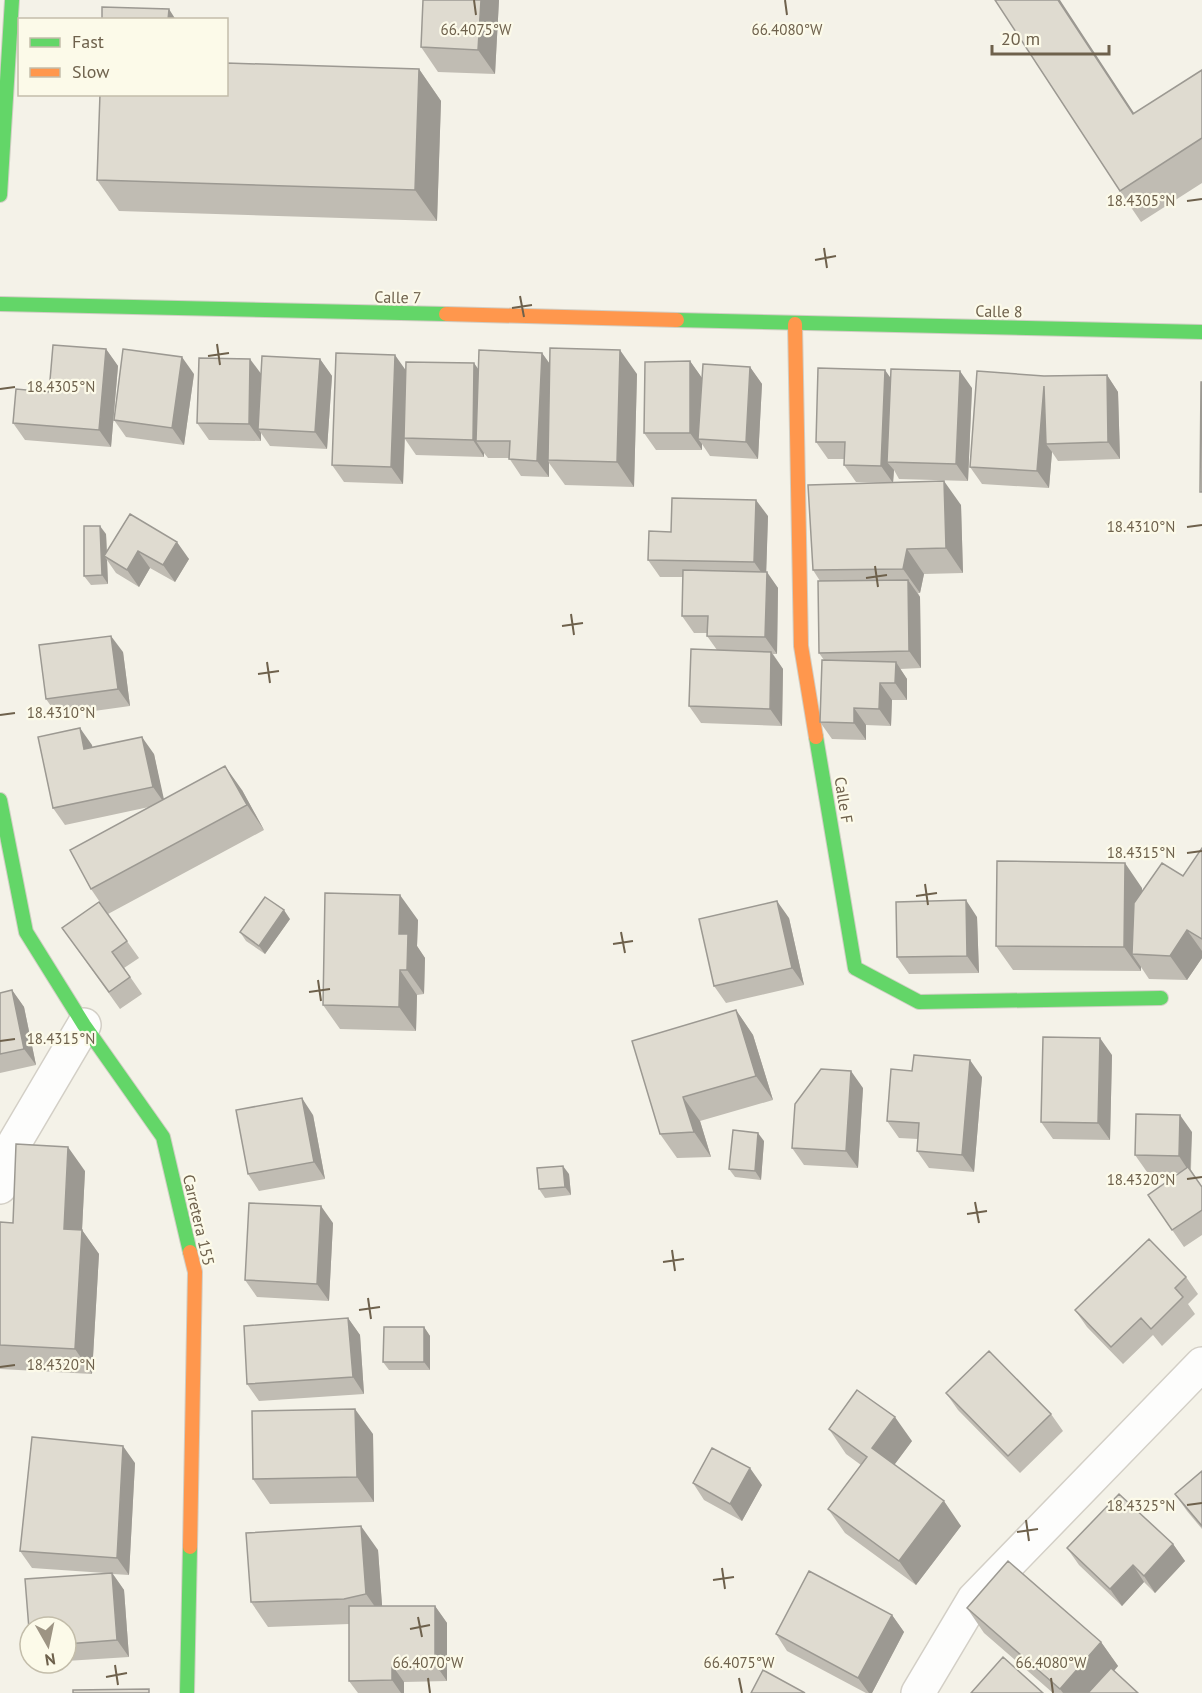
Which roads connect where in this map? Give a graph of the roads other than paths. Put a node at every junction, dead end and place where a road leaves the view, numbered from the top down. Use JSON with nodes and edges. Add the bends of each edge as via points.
{"nodes":[{"id":1,"x":12,"y":0,"type":"edge"},
{"id":2,"x":0,"y":195,"type":"edge"},
{"id":3,"x":0,"y":304,"type":"edge"},
{"id":4,"x":795,"y":324,"type":"junction"},
{"id":5,"x":1202,"y":332,"type":"edge"},
{"id":6,"x":0,"y":800,"type":"edge"},
{"id":7,"x":1161,"y":998,"type":"dead end"},
{"id":8,"x":84,"y":1024,"type":"junction"},
{"id":9,"x":8,"y":1145,"type":"edge"},
{"id":10,"x":0,"y":1188,"type":"edge"},
{"id":11,"x":1202,"y":1364,"type":"edge"},
{"id":12,"x":187,"y":1693,"type":"edge"},
{"id":13,"x":918,"y":1693,"type":"edge"}],
"edges":[{"from":1,"to":2,"type":"street"},
{"from":3,"to":4,"type":"street","name":"Calle 7"},
{"from":4,"to":5,"type":"street","name":"Calle 8"},
{"from":4,"to":7,"type":"street","name":"Calle F","via":[[801,646],[855,968],[919,1002]]},
{"from":6,"to":8,"type":"street","name":"Carretera 155","via":[[26,932]]},
{"from":8,"to":9,"type":"street"},
{"from":8,"to":12,"type":"street","name":"Carretera 155","via":[[163,1137],[195,1272]]},
{"from":9,"to":10,"type":"street"},
{"from":11,"to":13,"type":"street","via":[[974,1599]]}]}
